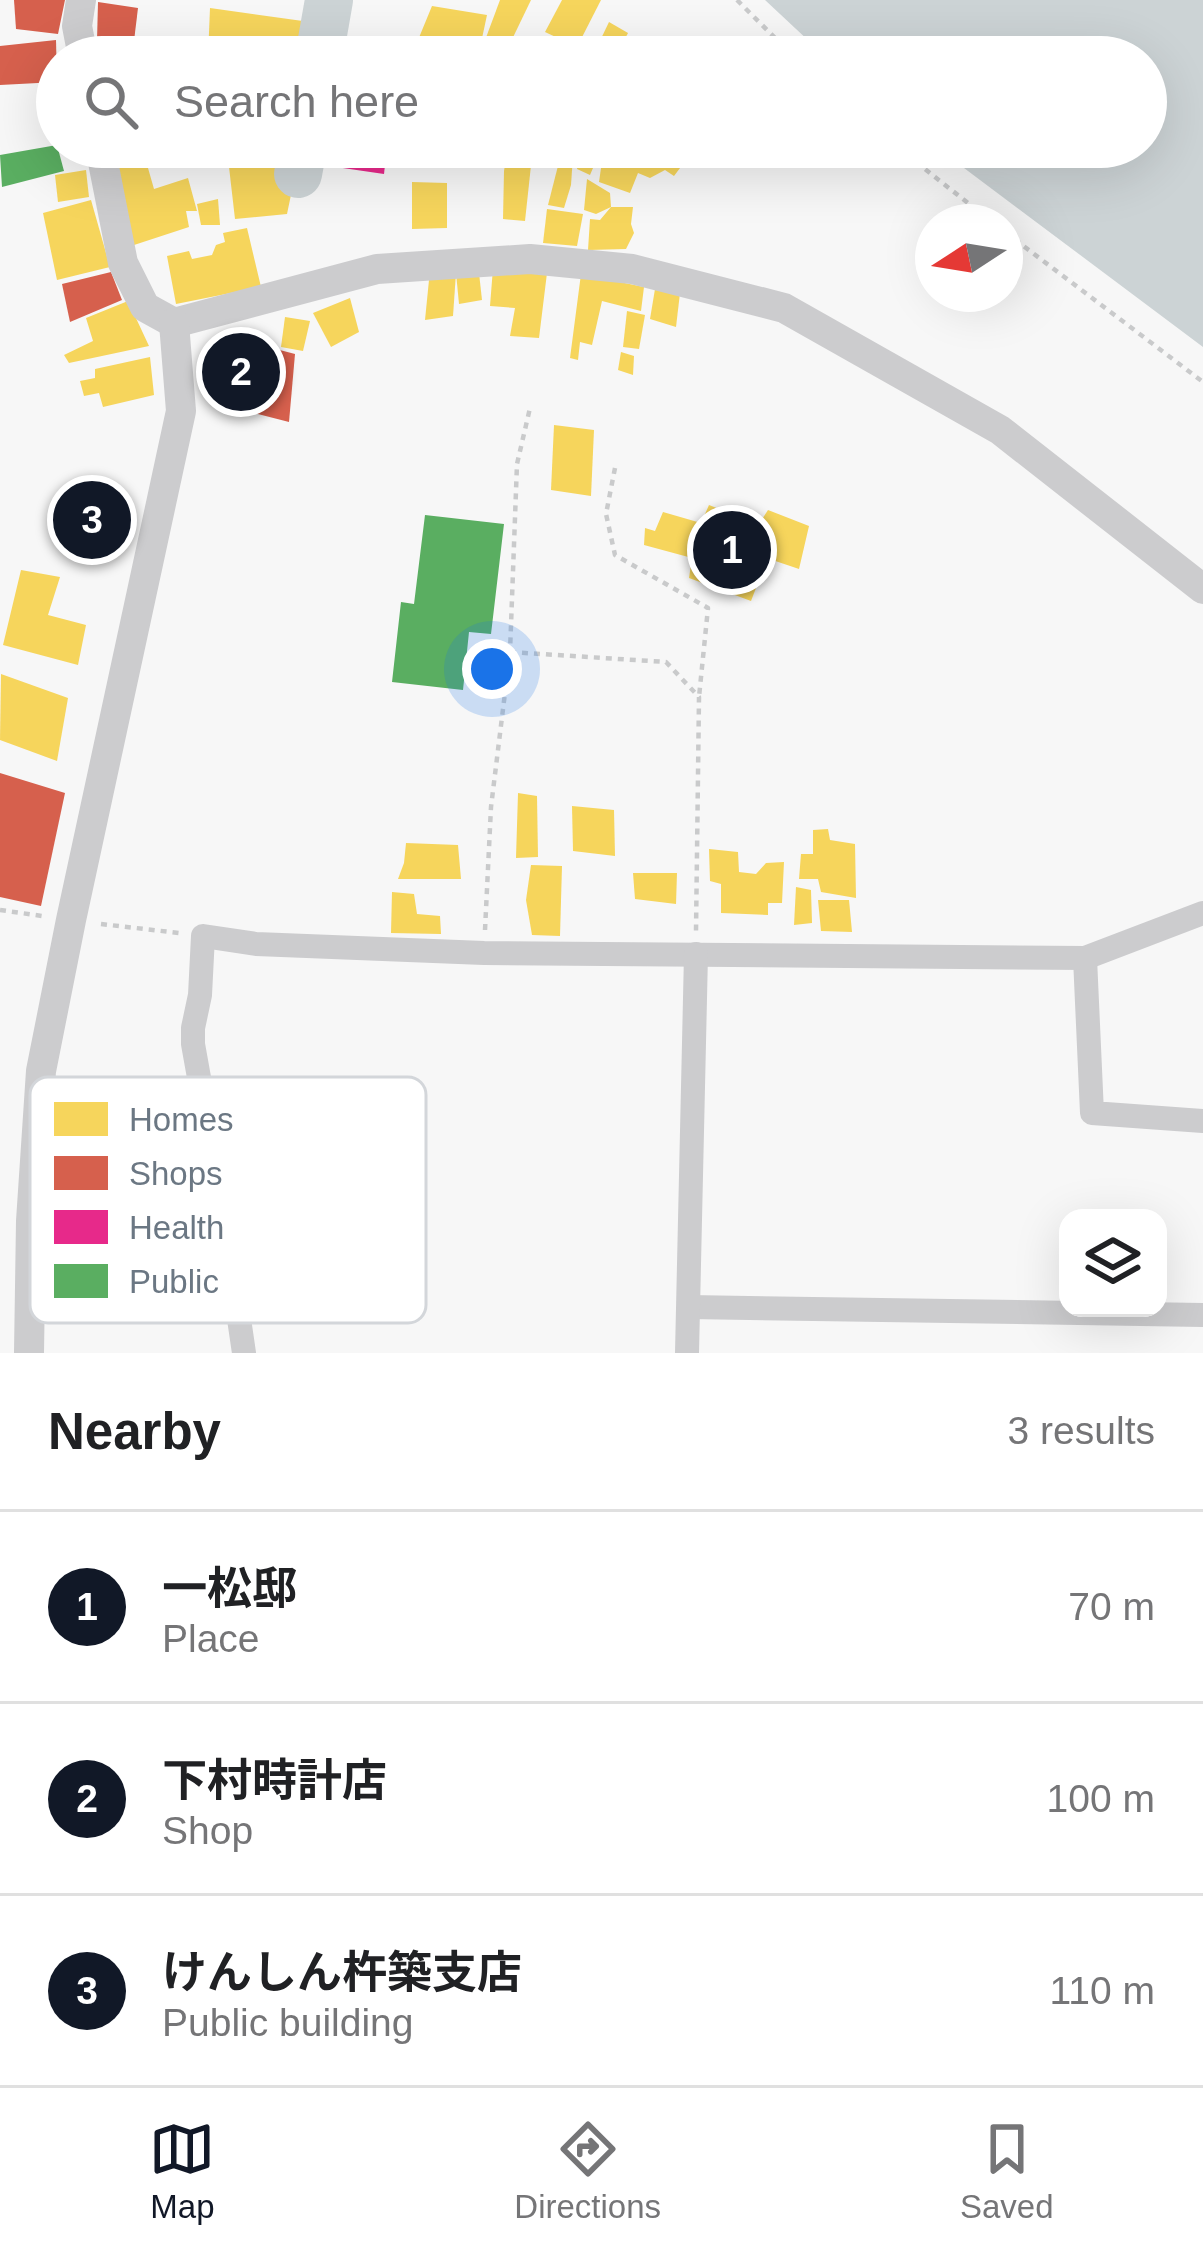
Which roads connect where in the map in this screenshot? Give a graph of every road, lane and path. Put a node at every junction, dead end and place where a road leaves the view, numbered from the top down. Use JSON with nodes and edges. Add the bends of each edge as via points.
{"nodes":[{"id":1,"x":81,"y":0,"type":"edge"},
{"id":2,"x":737,"y":0,"type":"edge"},
{"id":3,"x":78,"y":36,"type":"edge"},
{"id":4,"x":773,"y":36,"type":"edge"},
{"id":5,"x":104,"y":168,"type":"edge"},
{"id":6,"x":924,"y":168,"type":"edge"},
{"id":7,"x":969,"y":204,"type":"edge"},
{"id":8,"x":1023,"y":246,"type":"edge"},
{"id":9,"x":174,"y":323,"type":"junction"},
{"id":10,"x":1203,"y":382,"type":"edge"},
{"id":11,"x":530,"y":408,"type":"dead end"},
{"id":12,"x":615,"y":468,"type":"dead end"},
{"id":13,"x":1203,"y":589,"type":"edge"},
{"id":14,"x":510,"y":652,"type":"junction"},
{"id":15,"x":699,"y":697,"type":"junction"},
{"id":16,"x":0,"y":910,"type":"edge"},
{"id":17,"x":1203,"y":913,"type":"edge"},
{"id":18,"x":70,"y":920,"type":"junction"},
{"id":19,"x":203,"y":936,"type":"junction"},
{"id":20,"x":484,"y":953,"type":"junction"},
{"id":21,"x":696,"y":954,"type":"junction"},
{"id":22,"x":1085,"y":958,"type":"junction"},
{"id":23,"x":41,"y":1077,"type":"edge"},
{"id":24,"x":199,"y":1077,"type":"edge"},
{"id":25,"x":1203,"y":1121,"type":"edge"},
{"id":26,"x":689,"y":1307,"type":"junction"},
{"id":27,"x":30,"y":1309,"type":"edge"},
{"id":28,"x":1203,"y":1315,"type":"edge"},
{"id":29,"x":240,"y":1323,"type":"edge"},
{"id":30,"x":29,"y":1353,"type":"edge"},
{"id":31,"x":244,"y":1353,"type":"edge"},
{"id":32,"x":687,"y":1353,"type":"edge"}],
"edges":[{"from":1,"to":3,"type":"street"},
{"from":2,"to":4,"type":"path"},
{"from":5,"to":9,"type":"street","via":[[124,263],[145,307]]},
{"from":6,"to":7,"type":"path"},
{"from":8,"to":10,"type":"path"},
{"from":9,"to":13,"type":"street","via":[[376,269],[530,260],[632,268],[784,308],[1000,430]]},
{"from":9,"to":18,"type":"street","via":[[182,411]]},
{"from":11,"to":14,"type":"path","via":[[517,464]]},
{"from":12,"to":15,"type":"path","via":[[606,514],[615,555],[708,608]]},
{"from":14,"to":15,"type":"path","via":[[666,662]]},
{"from":14,"to":20,"type":"path"},
{"from":15,"to":21,"type":"path"},
{"from":16,"to":18,"type":"path"},
{"from":17,"to":22,"type":"street"},
{"from":18,"to":19,"type":"path"},
{"from":18,"to":23,"type":"street"},
{"from":19,"to":20,"type":"street"},
{"from":19,"to":24,"type":"street","via":[[193,1028]]},
{"from":20,"to":21,"type":"street"},
{"from":21,"to":22,"type":"street"},
{"from":21,"to":26,"type":"street"},
{"from":22,"to":25,"type":"street","via":[[1092,1113]]},
{"from":26,"to":28,"type":"street"},
{"from":26,"to":32,"type":"street"},
{"from":27,"to":30,"type":"street"},
{"from":29,"to":31,"type":"street"}]}
